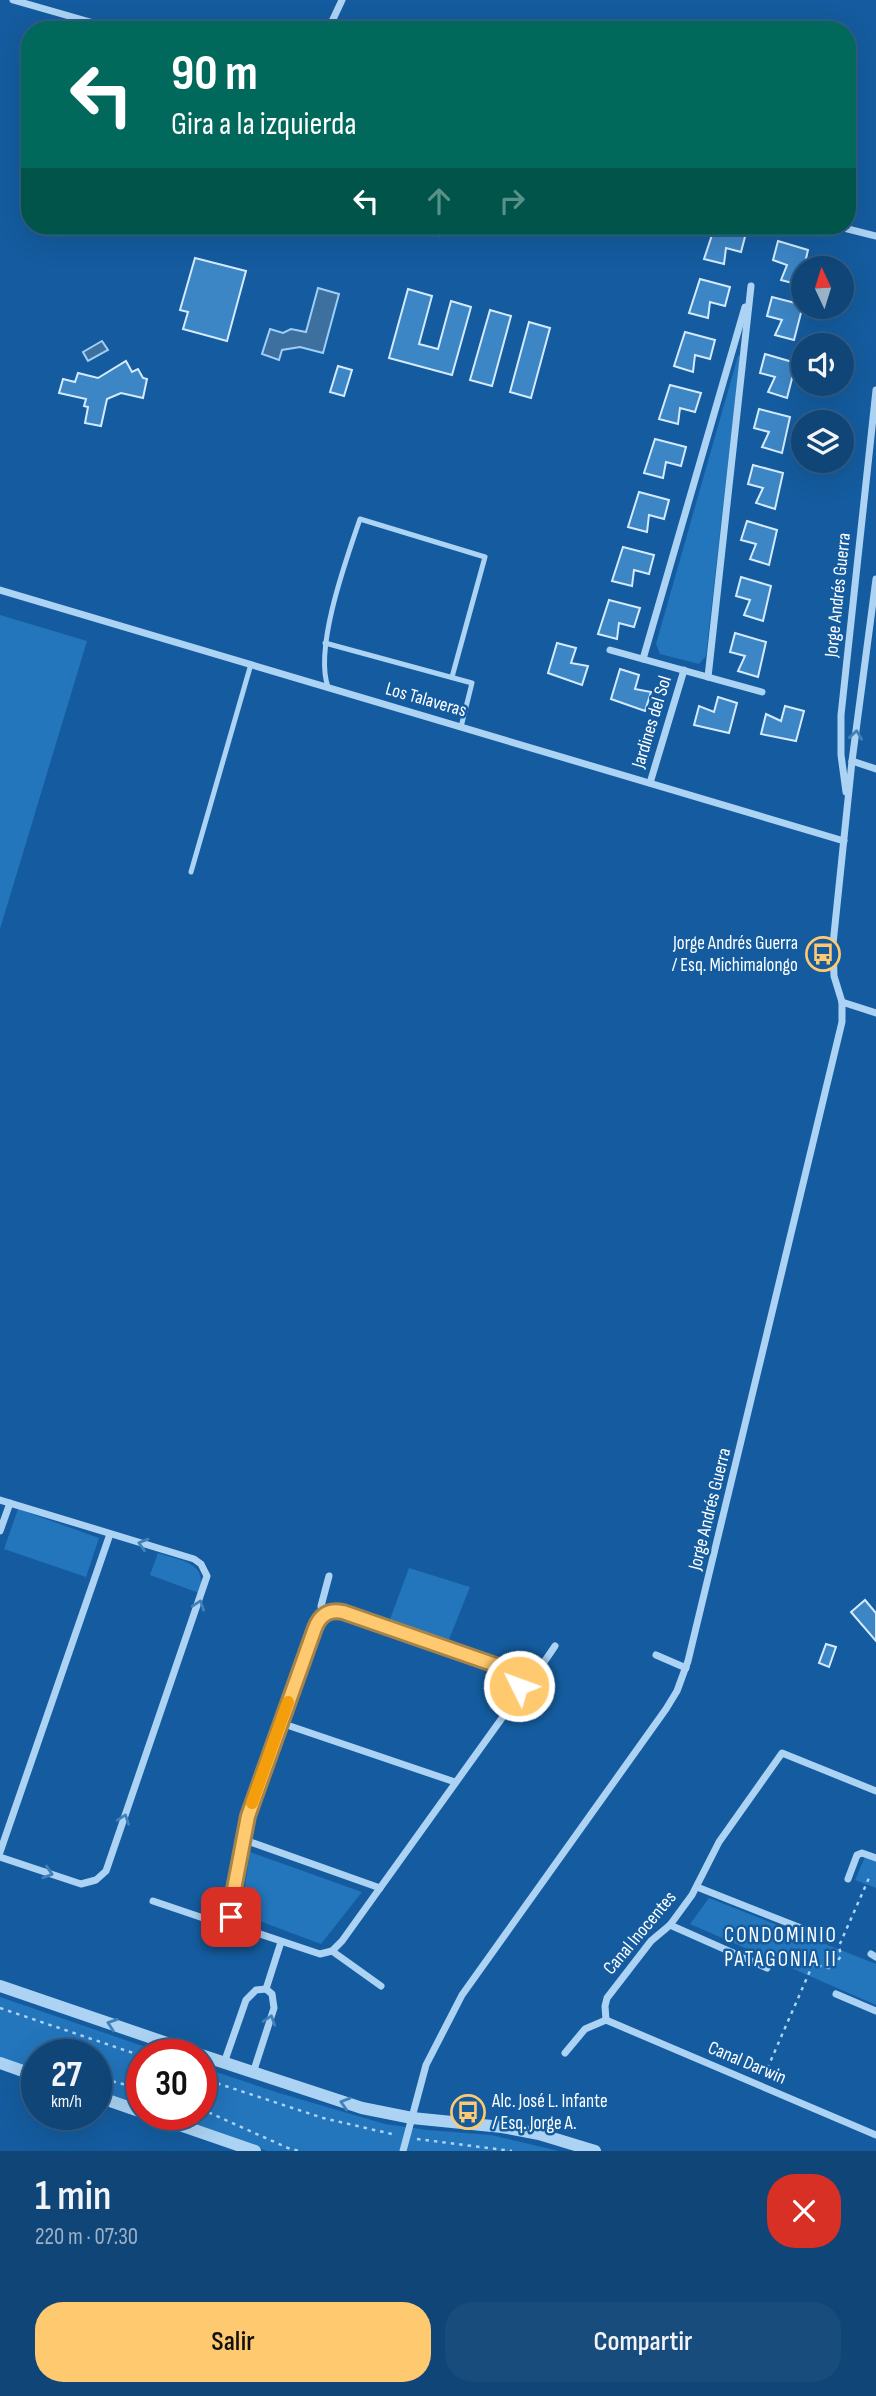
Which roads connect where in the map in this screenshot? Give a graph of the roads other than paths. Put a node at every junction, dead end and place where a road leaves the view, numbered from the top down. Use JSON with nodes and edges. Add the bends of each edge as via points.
{"nodes":[{"id":1,"x":13,"y":0,"type":"edge"},
{"id":2,"x":342,"y":0,"type":"edge"},
{"id":3,"x":86,"y":21,"type":"edge"},
{"id":4,"x":332,"y":21,"type":"edge"},
{"id":5,"x":856,"y":231,"type":"edge"},
{"id":6,"x":876,"y":236,"type":"edge"},
{"id":7,"x":876,"y":390,"type":"edge"},
{"id":8,"x":876,"y":579,"type":"edge"},
{"id":9,"x":0,"y":590,"type":"edge"},
{"id":10,"x":325,"y":643,"type":"junction"},
{"id":11,"x":610,"y":650,"type":"dead end"},
{"id":12,"x":643,"y":659,"type":"junction"},
{"id":13,"x":251,"y":664,"type":"junction"},
{"id":14,"x":684,"y":670,"type":"junction"},
{"id":15,"x":452,"y":677,"type":"junction"},
{"id":16,"x":708,"y":677,"type":"junction"},
{"id":17,"x":328,"y":687,"type":"junction"},
{"id":18,"x":762,"y":692,"type":"dead end"},
{"id":19,"x":461,"y":727,"type":"junction"},
{"id":20,"x":852,"y":761,"type":"junction"},
{"id":21,"x":876,"y":769,"type":"edge"},
{"id":22,"x":650,"y":783,"type":"junction"},
{"id":23,"x":848,"y":803,"type":"junction"},
{"id":24,"x":844,"y":841,"type":"junction"},
{"id":25,"x":191,"y":872,"type":"dead end"},
{"id":26,"x":842,"y":1002,"type":"junction"},
{"id":27,"x":876,"y":1013,"type":"edge"},
{"id":28,"x":0,"y":1500,"type":"edge"},
{"id":29,"x":10,"y":1503,"type":"junction"},
{"id":30,"x":0,"y":1531,"type":"edge"},
{"id":31,"x":110,"y":1534,"type":"junction"},
{"id":32,"x":329,"y":1576,"type":"dead end"},
{"id":33,"x":321,"y":1616,"type":"junction"},
{"id":34,"x":555,"y":1646,"type":"dead end"},
{"id":35,"x":656,"y":1655,"type":"dead end"},
{"id":36,"x":686,"y":1668,"type":"junction"},
{"id":37,"x":517,"y":1679,"type":"junction"},
{"id":38,"x":281,"y":1723,"type":"junction"},
{"id":39,"x":455,"y":1782,"type":"junction"},
{"id":40,"x":876,"y":1791,"type":"edge"},
{"id":41,"x":242,"y":1839,"type":"junction"},
{"id":42,"x":0,"y":1854,"type":"edge"},
{"id":43,"x":876,"y":1858,"type":"edge"},
{"id":44,"x":848,"y":1879,"type":"dead end"},
{"id":45,"x":697,"y":1887,"type":"junction"},
{"id":46,"x":380,"y":1888,"type":"junction"},
{"id":47,"x":153,"y":1901,"type":"dead end"},
{"id":48,"x":233,"y":1920,"type":"junction"},
{"id":49,"x":670,"y":1925,"type":"junction"},
{"id":50,"x":806,"y":1930,"type":"dead end"},
{"id":51,"x":281,"y":1942,"type":"junction"},
{"id":52,"x":332,"y":1951,"type":"junction"},
{"id":53,"x":767,"y":1968,"type":"dead end"},
{"id":54,"x":0,"y":1986,"type":"edge"},
{"id":55,"x":381,"y":1986,"type":"dead end"},
{"id":56,"x":266,"y":1989,"type":"junction"},
{"id":57,"x":836,"y":1994,"type":"dead end"},
{"id":58,"x":876,"y":2011,"type":"edge"},
{"id":59,"x":606,"y":2020,"type":"junction"},
{"id":60,"x":154,"y":2039,"type":"edge"},
{"id":61,"x":565,"y":2053,"type":"dead end"},
{"id":62,"x":217,"y":2061,"type":"edge"},
{"id":63,"x":0,"y":2063,"type":"edge"},
{"id":64,"x":224,"y":2063,"type":"junction"},
{"id":65,"x":21,"y":2070,"type":"edge"},
{"id":66,"x":253,"y":2073,"type":"junction"},
{"id":67,"x":412,"y":2118,"type":"junction"},
{"id":68,"x":194,"y":2130,"type":"edge"},
{"id":69,"x":876,"y":2135,"type":"edge"},
{"id":70,"x":255,"y":2151,"type":"edge"},
{"id":71,"x":403,"y":2151,"type":"edge"},
{"id":72,"x":595,"y":2151,"type":"edge"}],
"edges":[{"from":1,"to":3,"type":"street"},
{"from":2,"to":4,"type":"street"},
{"from":5,"to":6,"type":"street"},
{"from":7,"to":23,"type":"street","name":"Jorge Andrés Guerra","via":[[841,715]]},
{"from":20,"to":8,"type":"street","name":"Jorge Andrés Guerra","one_way":true},
{"from":9,"to":13,"type":"street","name":"Los Talaveras"},
{"from":10,"to":15,"type":"lane"},
{"from":10,"to":15,"type":"lane","via":[[360,519],[485,556]]},
{"from":10,"to":17,"type":"lane"},
{"from":11,"to":12,"type":"street"},
{"from":12,"to":14,"type":"street"},
{"from":12,"to":16,"type":"street","via":[[751,286]]},
{"from":13,"to":17,"type":"street","name":"Los Talaveras"},
{"from":13,"to":25,"type":"lane"},
{"from":14,"to":16,"type":"street"},
{"from":14,"to":22,"type":"street","name":"Jardines del Sol"},
{"from":15,"to":19,"type":"lane","via":[[472,683]]},
{"from":16,"to":18,"type":"street"},
{"from":17,"to":19,"type":"street","name":"Los Talaveras"},
{"from":19,"to":22,"type":"street","name":"Los Talaveras"},
{"from":20,"to":21,"type":"street"},
{"from":20,"to":23,"type":"street","name":"Jorge Andrés Guerra"},
{"from":22,"to":24,"type":"street","name":"Los Talaveras"},
{"from":23,"to":24,"type":"street","name":"Jorge Andrés Guerra"},
{"from":24,"to":26,"type":"street","name":"Jorge Andrés Guerra","via":[[833,962]]},
{"from":26,"to":27,"type":"street"},
{"from":26,"to":36,"type":"street","name":"Jorge Andrés Guerra","via":[[842,1022]]},
{"from":28,"to":29,"type":"street"},
{"from":29,"to":30,"type":"street"},
{"from":29,"to":31,"type":"street"},
{"from":31,"to":42,"type":"street"},
{"from":42,"to":31,"type":"street","one_way":true,"via":[[82,1884],[103,1875],[207,1581],[205,1569],[194,1559]]},
{"from":32,"to":33,"type":"street"},
{"from":33,"to":37,"type":"street","via":[[343,1612],[507,1669]]},
{"from":33,"to":38,"type":"street"},
{"from":34,"to":37,"type":"street","via":[[538,1671]]},
{"from":35,"to":36,"type":"street"},
{"from":36,"to":67,"type":"street","name":"Jorge Andrés Guerra","via":[[666,1709],[462,1994],[429,2056]]},
{"from":37,"to":39,"type":"street","via":[[517,1697]]},
{"from":38,"to":39,"type":"street"},
{"from":38,"to":41,"type":"street"},
{"from":39,"to":46,"type":"street"},
{"from":40,"to":45,"type":"street","name":"Canal Inocentes","via":[[782,1753],[719,1842]]},
{"from":41,"to":46,"type":"street"},
{"from":41,"to":48,"type":"street","via":[[230,1909]]},
{"from":43,"to":44,"type":"street","via":[[857,1855]]},
{"from":45,"to":49,"type":"street","name":"Canal Inocentes"},
{"from":45,"to":50,"type":"street"},
{"from":46,"to":52,"type":"street"},
{"from":47,"to":48,"type":"street","via":[[221,1924]]},
{"from":48,"to":51,"type":"street","via":[[242,1928]]},
{"from":49,"to":53,"type":"street"},
{"from":49,"to":59,"type":"street","name":"Canal Inocentes","via":[[651,1941],[611,1993]]},
{"from":51,"to":52,"type":"street","via":[[316,1954]]},
{"from":51,"to":56,"type":"street"},
{"from":52,"to":55,"type":"street"},
{"from":60,"to":54,"type":"street","one_way":true},
{"from":56,"to":64,"type":"street","via":[[252,1992],[246,2000]]},
{"from":66,"to":56,"type":"street","one_way":true,"via":[[274,2008],[274,1998]]},
{"from":57,"to":58,"type":"street"},
{"from":59,"to":61,"type":"street","via":[[585,2029]]},
{"from":59,"to":69,"type":"street","name":"Canal Darwin"},
{"from":62,"to":64,"type":"street"},
{"from":63,"to":65,"type":"street"},
{"from":64,"to":66,"type":"street"},
{"from":67,"to":66,"type":"street","one_way":true,"via":[[342,2102]]},
{"from":67,"to":71,"type":"street","name":"Jorge Andrés Guerra"},
{"from":67,"to":72,"type":"street","via":[[502,2127]]},
{"from":68,"to":70,"type":"street"}]}
